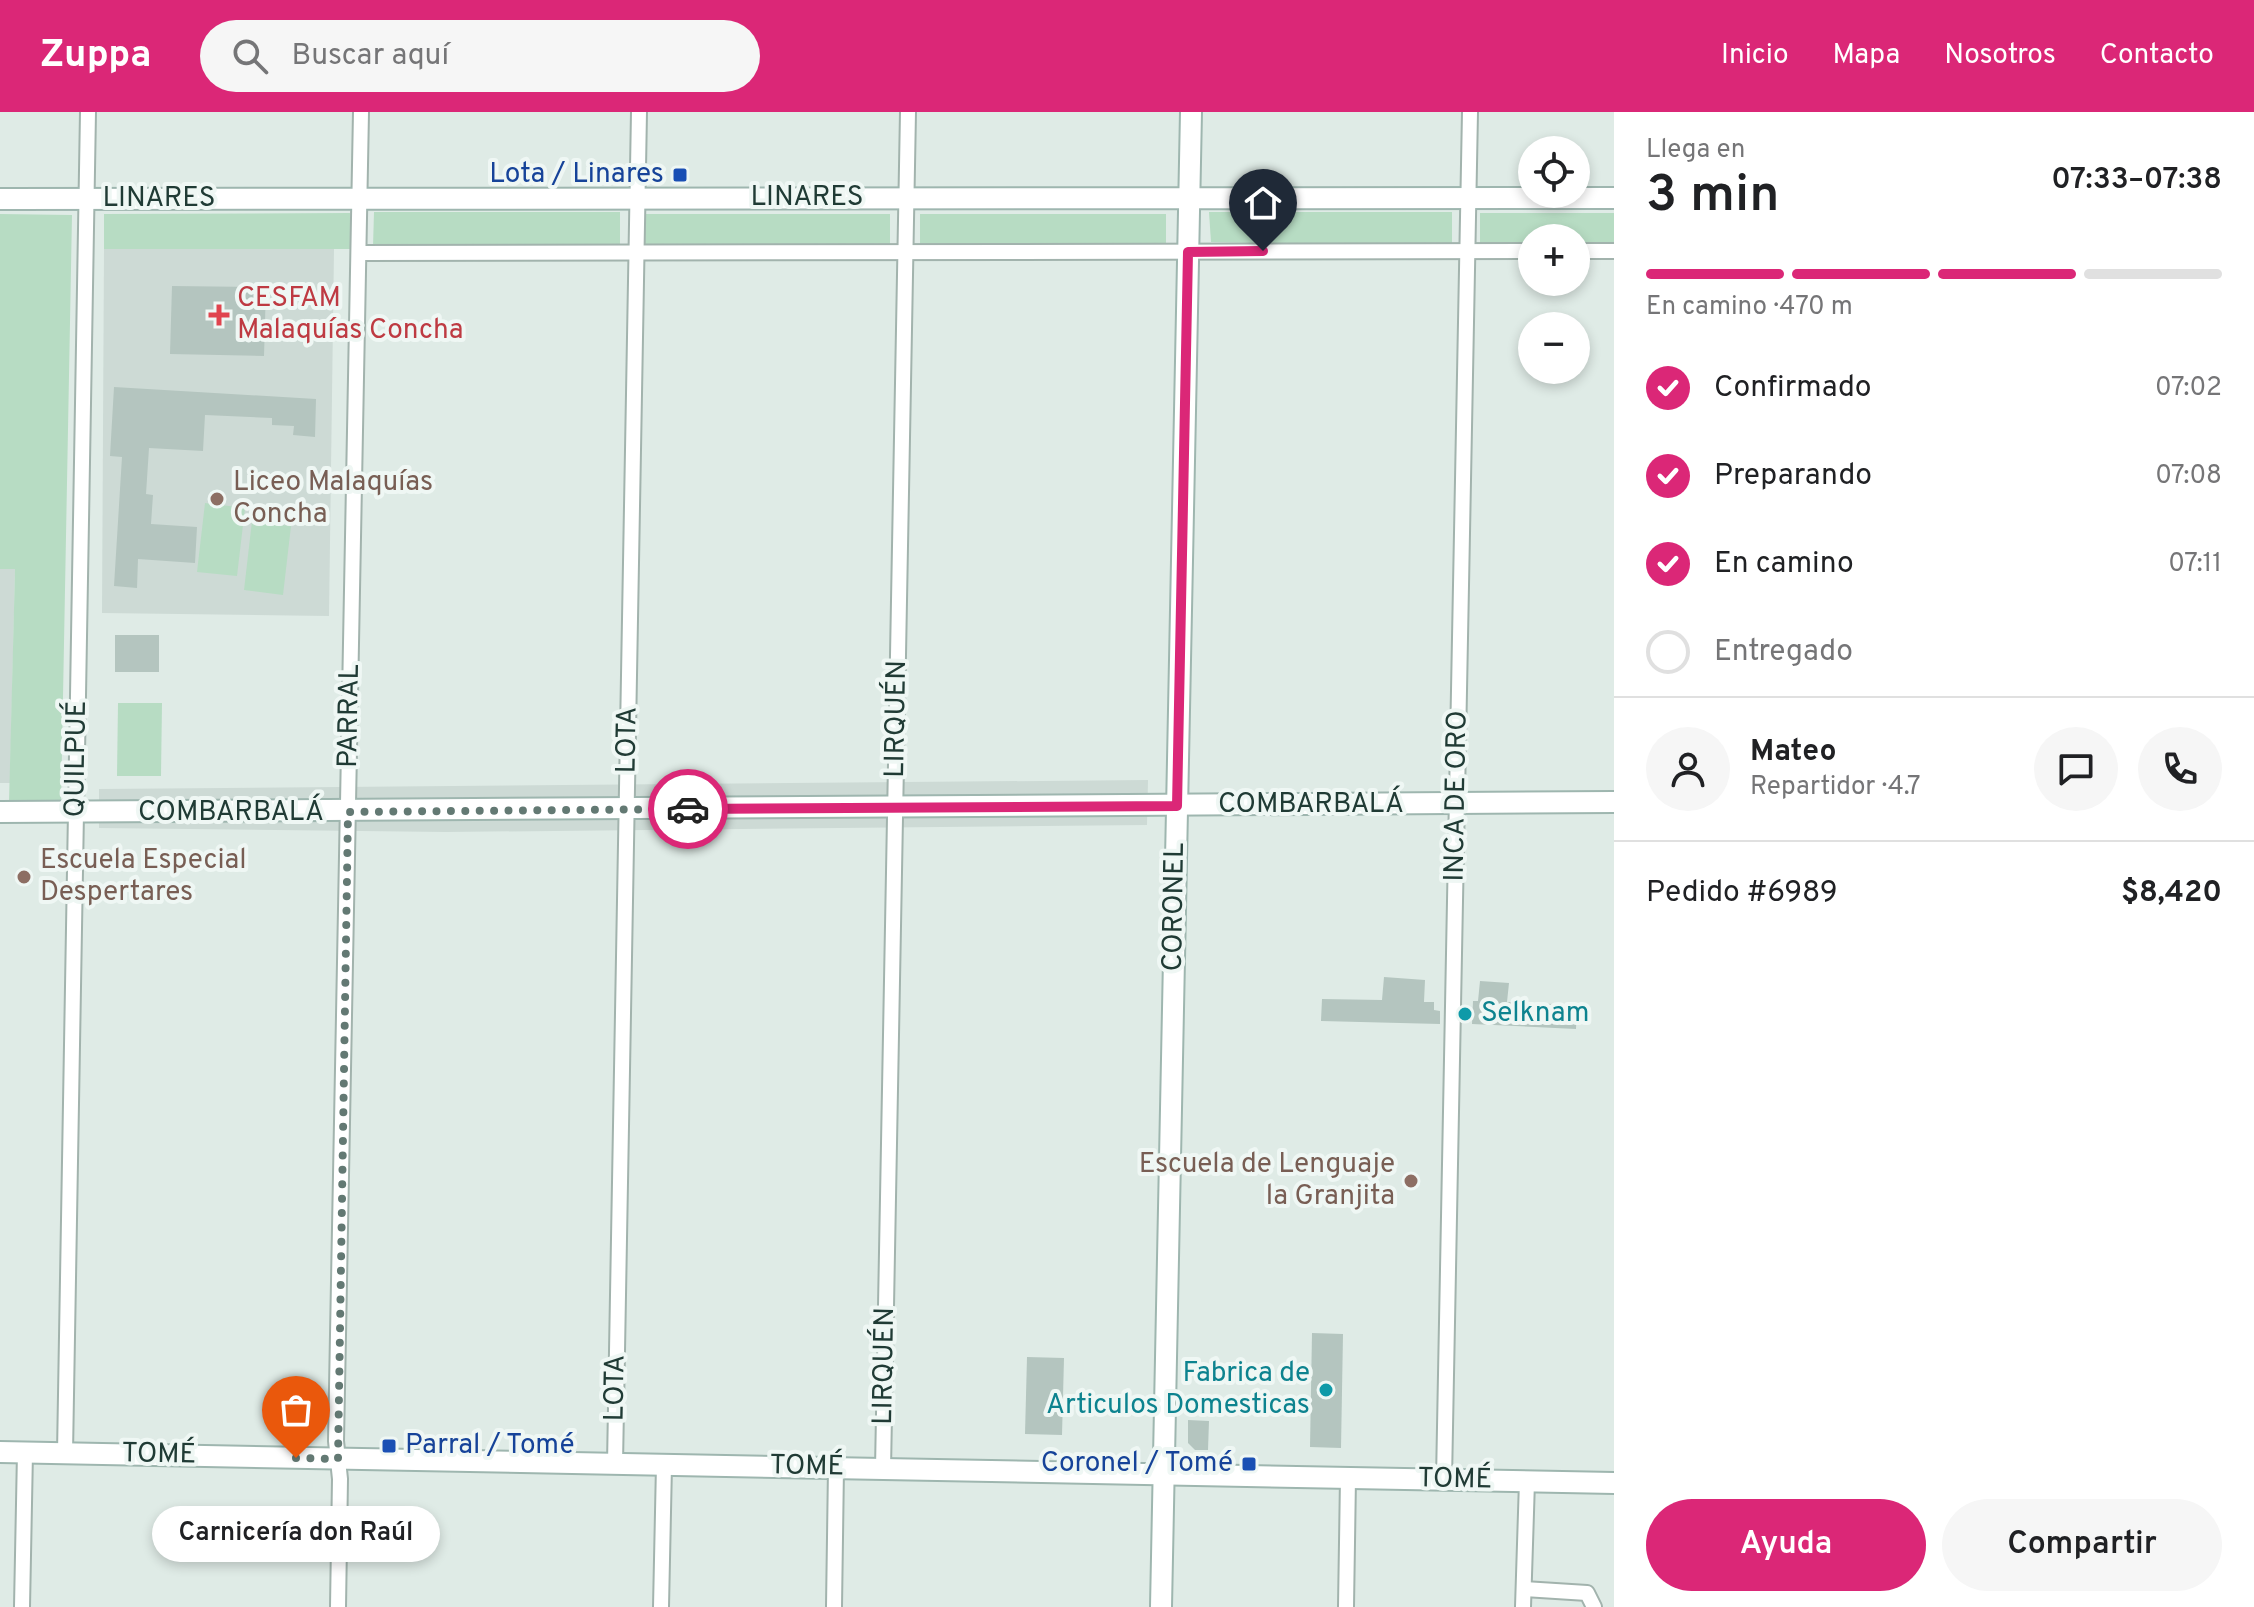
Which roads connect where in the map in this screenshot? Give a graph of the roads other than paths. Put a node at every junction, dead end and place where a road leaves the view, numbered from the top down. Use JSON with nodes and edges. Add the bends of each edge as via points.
{"nodes":[{"id":1,"x":88,"y":112,"type":"edge"},
{"id":2,"x":361,"y":112,"type":"edge"},
{"id":3,"x":639,"y":112,"type":"edge"},
{"id":4,"x":908,"y":112,"type":"edge"},
{"id":5,"x":1191,"y":112,"type":"edge"},
{"id":6,"x":1470,"y":112,"type":"edge"},
{"id":7,"x":907,"y":198,"type":"junction"},
{"id":8,"x":1189,"y":198,"type":"junction"},
{"id":9,"x":1468,"y":198,"type":"junction"},
{"id":10,"x":1614,"y":198,"type":"edge"},
{"id":11,"x":0,"y":199,"type":"edge"},
{"id":12,"x":87,"y":199,"type":"junction"},
{"id":13,"x":360,"y":199,"type":"junction"},
{"id":14,"x":638,"y":199,"type":"junction"},
{"id":15,"x":1467,"y":251,"type":"junction"},
{"id":16,"x":1518,"y":251,"type":"edge"},
{"id":17,"x":1590,"y":251,"type":"edge"},
{"id":18,"x":1614,"y":251,"type":"edge"},
{"id":19,"x":906,"y":252,"type":"junction"},
{"id":20,"x":1188,"y":252,"type":"junction"},
{"id":21,"x":359,"y":253,"type":"junction"},
{"id":22,"x":637,"y":253,"type":"junction"},
{"id":23,"x":1614,"y":802,"type":"edge"},
{"id":24,"x":1457,"y":803,"type":"junction"},
{"id":25,"x":1177,"y":806,"type":"junction"},
{"id":26,"x":895,"y":808,"type":"junction"},
{"id":27,"x":627,"y":810,"type":"junction"},
{"id":28,"x":0,"y":812,"type":"edge"},
{"id":29,"x":348,"y":812,"type":"junction"},
{"id":30,"x":76,"y":814,"type":"junction"},
{"id":31,"x":0,"y":1452,"type":"edge"},
{"id":32,"x":25,"y":1452,"type":"junction"},
{"id":33,"x":65,"y":1453,"type":"junction"},
{"id":34,"x":338,"y":1459,"type":"junction"},
{"id":35,"x":615,"y":1464,"type":"junction"},
{"id":36,"x":664,"y":1465,"type":"junction"},
{"id":37,"x":836,"y":1468,"type":"junction"},
{"id":38,"x":883,"y":1469,"type":"junction"},
{"id":39,"x":1164,"y":1474,"type":"junction"},
{"id":40,"x":1348,"y":1478,"type":"junction"},
{"id":41,"x":1444,"y":1480,"type":"junction"},
{"id":42,"x":1527,"y":1481,"type":"junction"},
{"id":43,"x":1614,"y":1483,"type":"edge"},
{"id":44,"x":1524,"y":1589,"type":"junction"},
{"id":45,"x":22,"y":1607,"type":"edge"},
{"id":46,"x":338,"y":1607,"type":"edge"},
{"id":47,"x":661,"y":1607,"type":"edge"},
{"id":48,"x":834,"y":1607,"type":"edge"},
{"id":49,"x":1161,"y":1607,"type":"edge"},
{"id":50,"x":1346,"y":1607,"type":"edge"},
{"id":51,"x":1523,"y":1607,"type":"edge"},
{"id":52,"x":1594,"y":1607,"type":"edge"}],
"edges":[{"from":1,"to":12,"type":"street","name":"QUILPUÉ"},
{"from":2,"to":13,"type":"street","name":"PARRAL"},
{"from":3,"to":14,"type":"street","name":"LOTA"},
{"from":4,"to":7,"type":"street","name":"LIRQUÉN"},
{"from":5,"to":8,"type":"street","name":"CORONEL"},
{"from":6,"to":9,"type":"street","name":"INCA DE ORO"},
{"from":7,"to":8,"type":"street","name":"LINARES"},
{"from":7,"to":14,"type":"street","name":"LINARES"},
{"from":7,"to":19,"type":"street","name":"LIRQUÉN"},
{"from":8,"to":9,"type":"street","name":"LINARES"},
{"from":8,"to":20,"type":"street","name":"CORONEL"},
{"from":9,"to":10,"type":"street","name":"LINARES"},
{"from":9,"to":15,"type":"street","name":"INCA DE ORO"},
{"from":11,"to":12,"type":"street","name":"LINARES"},
{"from":12,"to":13,"type":"street","name":"LINARES"},
{"from":12,"to":30,"type":"street","name":"QUILPUÉ"},
{"from":13,"to":14,"type":"street","name":"LINARES"},
{"from":13,"to":21,"type":"street","name":"PARRAL"},
{"from":14,"to":22,"type":"street","name":"LOTA"},
{"from":15,"to":16,"type":"street","name":"LINARES"},
{"from":15,"to":20,"type":"street","name":"LINARES"},
{"from":15,"to":24,"type":"street","name":"INCA DE ORO"},
{"from":17,"to":18,"type":"street"},
{"from":19,"to":20,"type":"street","name":"LINARES"},
{"from":19,"to":22,"type":"street","name":"LINARES"},
{"from":19,"to":26,"type":"street","name":"LIRQUÉN"},
{"from":20,"to":25,"type":"street","name":"CORONEL"},
{"from":21,"to":22,"type":"street","name":"LINARES"},
{"from":21,"to":29,"type":"street","name":"PARRAL"},
{"from":22,"to":27,"type":"street","name":"LOTA"},
{"from":23,"to":24,"type":"street","name":"COMBARBALÁ"},
{"from":24,"to":25,"type":"street","name":"COMBARBALÁ"},
{"from":24,"to":41,"type":"street","name":"INCA DE ORO"},
{"from":25,"to":26,"type":"street","name":"COMBARBALÁ"},
{"from":25,"to":39,"type":"street","name":"CORONEL"},
{"from":26,"to":27,"type":"street","name":"COMBARBALÁ"},
{"from":26,"to":38,"type":"street","name":"LIRQUÉN"},
{"from":27,"to":29,"type":"street","name":"COMBARBALÁ"},
{"from":27,"to":35,"type":"street","name":"LOTA"},
{"from":28,"to":30,"type":"street","name":"COMBARBALÁ"},
{"from":29,"to":30,"type":"street","name":"COMBARBALÁ"},
{"from":29,"to":34,"type":"street","name":"PARRAL"},
{"from":30,"to":33,"type":"street","name":"QUILPUÉ"},
{"from":31,"to":32,"type":"street","name":"TOMÉ"},
{"from":32,"to":33,"type":"street","name":"TOMÉ"},
{"from":32,"to":45,"type":"street"},
{"from":33,"to":34,"type":"street","name":"TOMÉ"},
{"from":34,"to":35,"type":"street","name":"TOMÉ"},
{"from":34,"to":46,"type":"street","name":"PARRAL"},
{"from":35,"to":36,"type":"street","name":"TOMÉ"},
{"from":36,"to":37,"type":"street","name":"TOMÉ"},
{"from":36,"to":47,"type":"street"},
{"from":37,"to":38,"type":"street","name":"TOMÉ"},
{"from":37,"to":48,"type":"street"},
{"from":38,"to":39,"type":"street","name":"TOMÉ"},
{"from":39,"to":40,"type":"street","name":"TOMÉ"},
{"from":39,"to":49,"type":"street","name":"CORONEL"},
{"from":40,"to":41,"type":"street","name":"TOMÉ"},
{"from":40,"to":50,"type":"street"},
{"from":41,"to":42,"type":"street","name":"TOMÉ"},
{"from":42,"to":43,"type":"street","name":"TOMÉ"},
{"from":42,"to":44,"type":"street"},
{"from":44,"to":51,"type":"street"},
{"from":44,"to":52,"type":"street","via":[[1587,1593]]}]}
